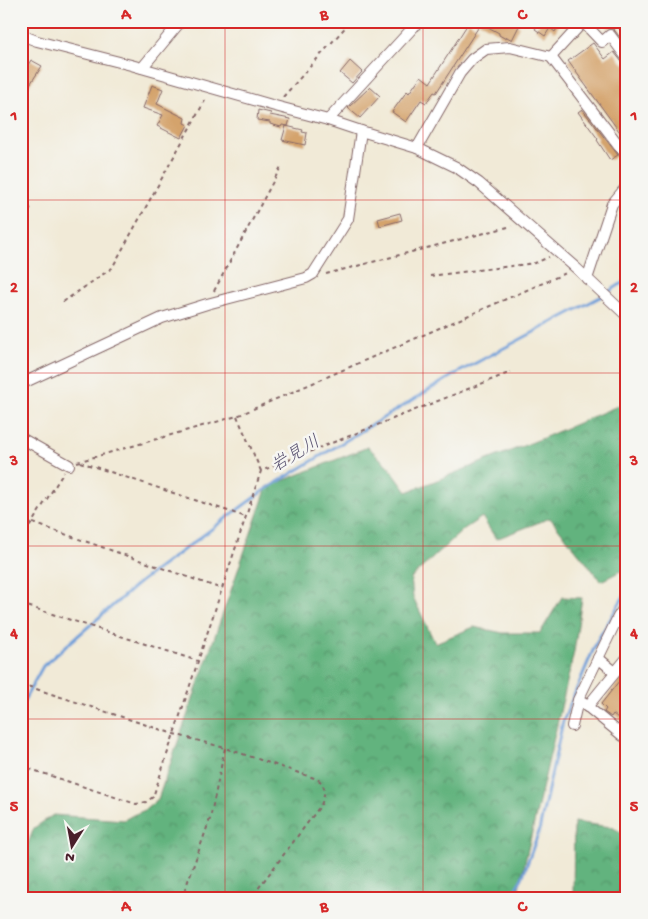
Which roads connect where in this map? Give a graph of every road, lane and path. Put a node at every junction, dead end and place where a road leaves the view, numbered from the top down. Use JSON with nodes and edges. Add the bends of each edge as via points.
{"nodes":[{"id":1,"x":181,"y":21,"type":"edge"},
{"id":2,"x":351,"y":21,"type":"edge"},
{"id":3,"x":419,"y":21,"type":"edge"},
{"id":4,"x":21,"y":35,"type":"edge"},
{"id":5,"x":550,"y":56,"type":"junction"},
{"id":6,"x":627,"y":58,"type":"edge"},
{"id":7,"x":142,"y":68,"type":"junction"},
{"id":8,"x":212,"y":88,"type":"junction"},
{"id":9,"x":274,"y":106,"type":"junction"},
{"id":10,"x":328,"y":120,"type":"junction"},
{"id":11,"x":361,"y":131,"type":"junction"},
{"id":12,"x":417,"y":148,"type":"junction"},
{"id":13,"x":627,"y":156,"type":"edge"},
{"id":14,"x":282,"y":165,"type":"dead end"},
{"id":15,"x":627,"y":186,"type":"edge"},
{"id":16,"x":524,"y":223,"type":"junction"},
{"id":17,"x":558,"y":253,"type":"junction"},
{"id":18,"x":576,"y":268,"type":"junction"},
{"id":19,"x":313,"y":274,"type":"junction"},
{"id":20,"x":430,"y":276,"type":"dead end"},
{"id":21,"x":588,"y":280,"type":"junction"},
{"id":22,"x":63,"y":302,"type":"dead end"},
{"id":23,"x":207,"y":304,"type":"junction"},
{"id":24,"x":627,"y":316,"type":"edge"},
{"id":25,"x":511,"y":372,"type":"dead end"},
{"id":26,"x":21,"y":384,"type":"edge"},
{"id":27,"x":237,"y":416,"type":"junction"},
{"id":28,"x":21,"y":438,"type":"edge"},
{"id":29,"x":74,"y":463,"type":"junction"},
{"id":30,"x":261,"y":472,"type":"junction"},
{"id":31,"x":246,"y":517,"type":"junction"},
{"id":32,"x":32,"y":522,"type":"junction"},
{"id":33,"x":21,"y":540,"type":"edge"},
{"id":34,"x":222,"y":589,"type":"junction"},
{"id":35,"x":627,"y":603,"type":"edge"},
{"id":36,"x":21,"y":604,"type":"edge"},
{"id":37,"x":622,"y":620,"type":"edge"},
{"id":38,"x":598,"y":658,"type":"junction"},
{"id":39,"x":627,"y":658,"type":"edge"},
{"id":40,"x":198,"y":661,"type":"junction"},
{"id":41,"x":615,"y":672,"type":"junction"},
{"id":42,"x":21,"y":684,"type":"edge"},
{"id":43,"x":578,"y":700,"type":"junction"},
{"id":44,"x":587,"y":707,"type":"junction"},
{"id":45,"x":572,"y":726,"type":"dead end"},
{"id":46,"x":174,"y":734,"type":"junction"},
{"id":47,"x":623,"y":736,"type":"dead end"},
{"id":48,"x":225,"y":748,"type":"junction"},
{"id":49,"x":21,"y":766,"type":"edge"},
{"id":50,"x":182,"y":898,"type":"edge"},
{"id":51,"x":252,"y":898,"type":"edge"}],
"edges":[{"from":1,"to":7,"type":"street"},
{"from":2,"to":9,"type":"path"},
{"from":3,"to":10,"type":"street"},
{"from":4,"to":7,"type":"street"},
{"from":5,"to":6,"type":"street","via":[[583,22],[602,42],[610,35]]},
{"from":5,"to":12,"type":"street","via":[[510,47],[486,49],[460,73]]},
{"from":5,"to":13,"type":"street"},
{"from":7,"to":8,"type":"street"},
{"from":8,"to":9,"type":"street"},
{"from":8,"to":22,"type":"path","via":[[112,268]]},
{"from":9,"to":10,"type":"street"},
{"from":10,"to":11,"type":"street"},
{"from":11,"to":12,"type":"street"},
{"from":11,"to":19,"type":"street","via":[[348,219]]},
{"from":12,"to":16,"type":"street","via":[[480,183]]},
{"from":14,"to":23,"type":"path"},
{"from":15,"to":21,"type":"street","via":[[612,204]]},
{"from":16,"to":17,"type":"street"},
{"from":16,"to":19,"type":"path","via":[[323,275]]},
{"from":17,"to":18,"type":"street"},
{"from":17,"to":20,"type":"path","via":[[535,262]]},
{"from":18,"to":21,"type":"street"},
{"from":18,"to":27,"type":"path"},
{"from":19,"to":23,"type":"street"},
{"from":21,"to":24,"type":"street"},
{"from":23,"to":26,"type":"street","via":[[162,318]]},
{"from":25,"to":30,"type":"path"},
{"from":27,"to":29,"type":"path"},
{"from":27,"to":30,"type":"path"},
{"from":28,"to":29,"type":"street"},
{"from":29,"to":31,"type":"path"},
{"from":29,"to":32,"type":"path"},
{"from":30,"to":31,"type":"path"},
{"from":31,"to":34,"type":"path"},
{"from":32,"to":33,"type":"path"},
{"from":32,"to":34,"type":"path"},
{"from":34,"to":40,"type":"path"},
{"from":35,"to":37,"type":"street"},
{"from":36,"to":40,"type":"path"},
{"from":37,"to":38,"type":"street"},
{"from":38,"to":41,"type":"street"},
{"from":38,"to":43,"type":"street"},
{"from":39,"to":41,"type":"street"},
{"from":40,"to":46,"type":"path"},
{"from":41,"to":44,"type":"street"},
{"from":42,"to":46,"type":"path"},
{"from":43,"to":44,"type":"street"},
{"from":43,"to":45,"type":"street"},
{"from":44,"to":47,"type":"street"},
{"from":46,"to":48,"type":"path"},
{"from":46,"to":49,"type":"path","via":[[153,797],[146,802],[136,804]]},
{"from":48,"to":50,"type":"path","via":[[210,819]]},
{"from":48,"to":51,"type":"path","via":[[317,778],[324,786],[324,798],[318,811]]}]}
